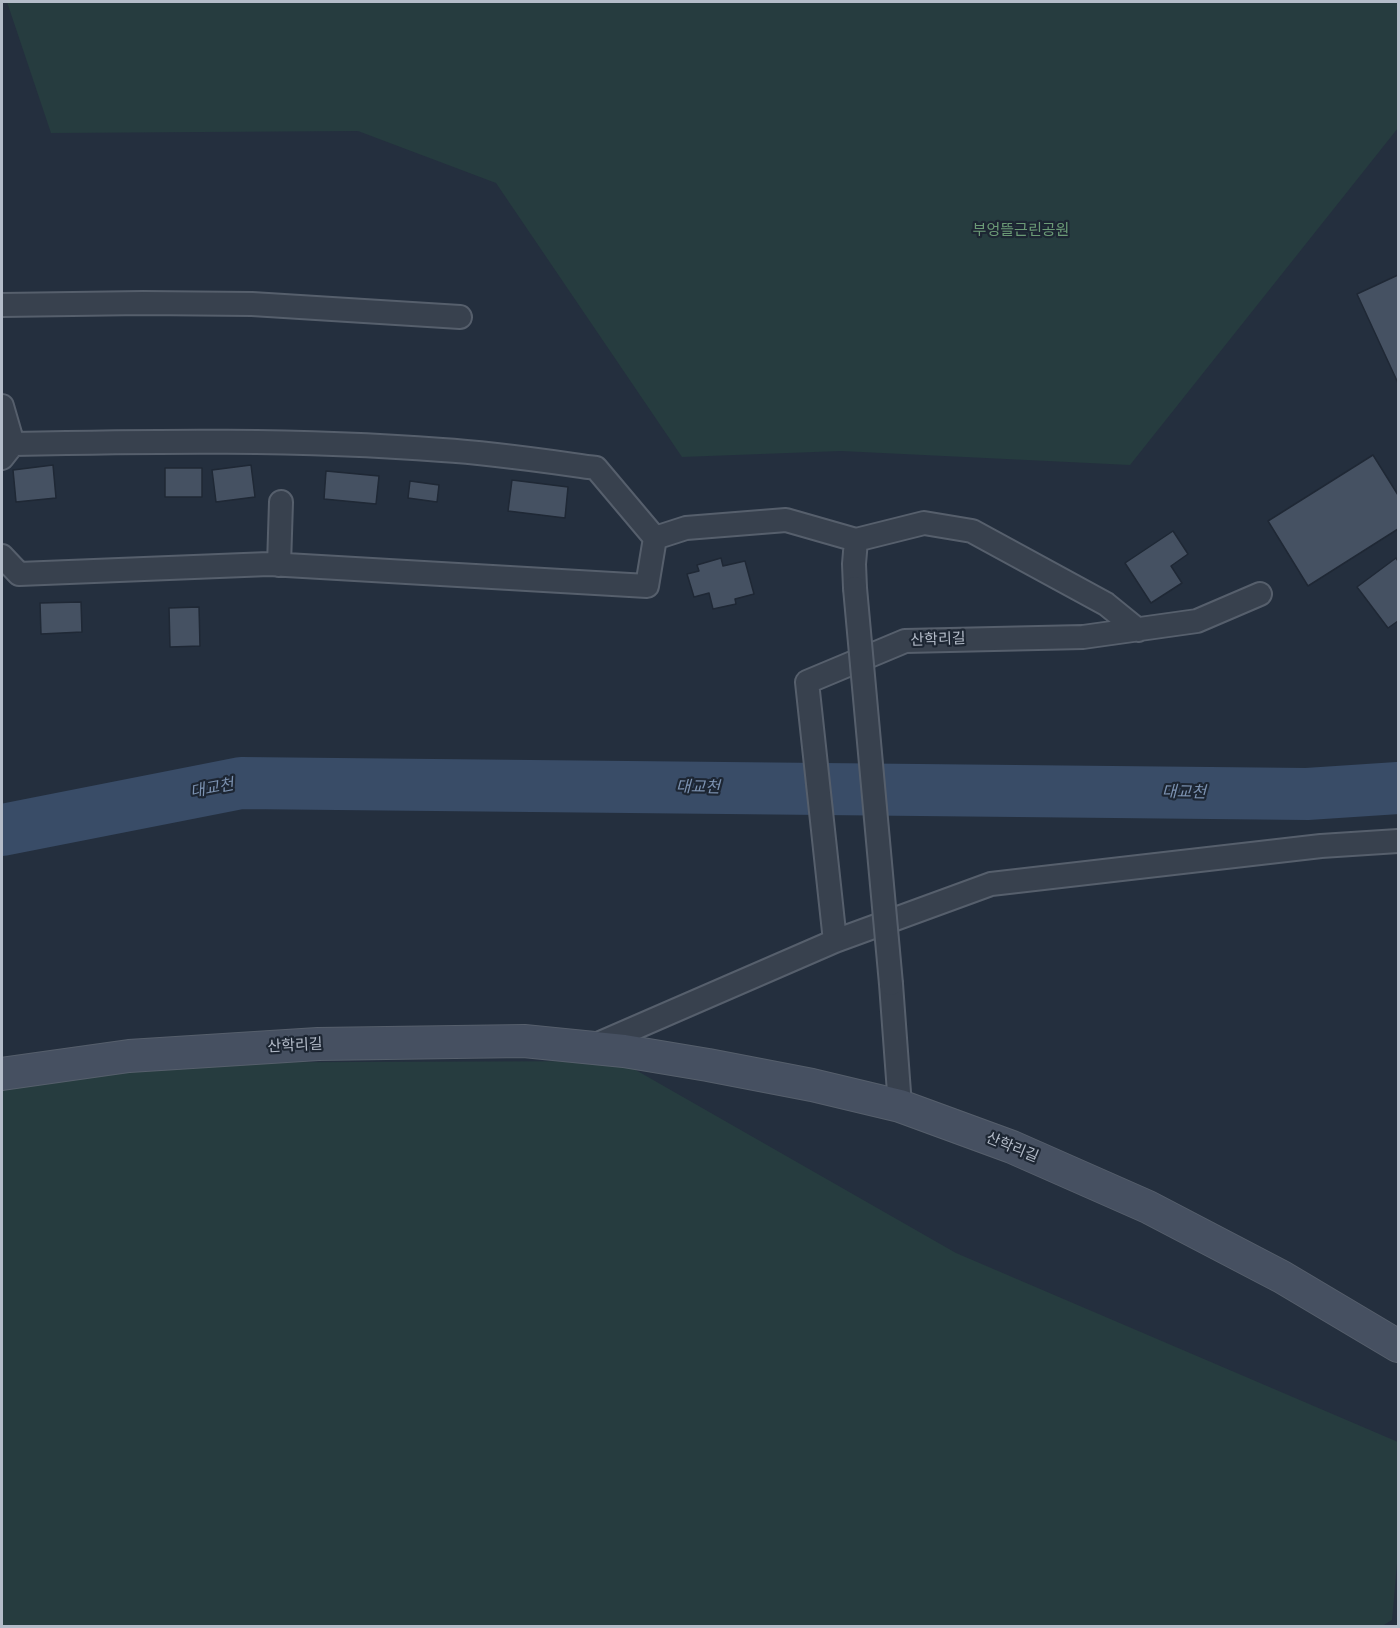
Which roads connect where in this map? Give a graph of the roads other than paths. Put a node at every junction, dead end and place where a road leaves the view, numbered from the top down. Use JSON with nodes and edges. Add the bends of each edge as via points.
{"nodes":[{"id":1,"x":2,"y":305,"type":"edge"},
{"id":2,"x":460,"y":316,"type":"dead end"},
{"id":3,"x":2,"y":406,"type":"edge"},
{"id":4,"x":8,"y":451,"type":"edge"},
{"id":5,"x":281,"y":502,"type":"dead end"},
{"id":6,"x":655,"y":538,"type":"junction"},
{"id":7,"x":856,"y":540,"type":"junction"},
{"id":8,"x":2,"y":556,"type":"edge"},
{"id":9,"x":279,"y":565,"type":"junction"},
{"id":10,"x":1260,"y":594,"type":"dead end"},
{"id":11,"x":1137,"y":630,"type":"junction"},
{"id":12,"x":1398,"y":841,"type":"edge"},
{"id":13,"x":835,"y":941,"type":"junction"},
{"id":14,"x":590,"y":1048,"type":"junction"},
{"id":15,"x":2,"y":1074,"type":"edge"},
{"id":16,"x":900,"y":1106,"type":"junction"},
{"id":17,"x":1398,"y":1346,"type":"edge"}],
"edges":[{"from":1,"to":2,"type":"street","via":[[252,304]]},
{"from":3,"to":4,"type":"street"},
{"from":4,"to":6,"type":"street","via":[[167,441],[331,444],[443,450],[596,468]]},
{"from":5,"to":9,"type":"street"},
{"from":6,"to":7,"type":"street","via":[[686,528],[786,520]]},
{"from":6,"to":9,"type":"street","via":[[647,586]]},
{"from":7,"to":11,"type":"street","via":[[924,523],[972,531],[1106,604]]},
{"from":7,"to":16,"type":"street","bridge":true,"via":[[855,588]]},
{"from":8,"to":9,"type":"street","via":[[19,574]]},
{"from":10,"to":11,"type":"street","name":"산학리길","via":[[1197,621]]},
{"from":11,"to":13,"type":"street","name":"산학리길","via":[[1083,637],[905,641],[807,682]]},
{"from":12,"to":13,"type":"street","name":"산학리길","via":[[1321,846],[991,884]]},
{"from":13,"to":14,"type":"street","name":"산학리길"},
{"from":14,"to":15,"type":"main road","name":"산학리길","via":[[524,1041],[318,1044],[129,1056]]},
{"from":14,"to":16,"type":"main road","name":"산학리길","via":[[708,1065]]},
{"from":16,"to":17,"type":"main road","name":"산학리길","via":[[1012,1147],[1148,1207]]}]}
